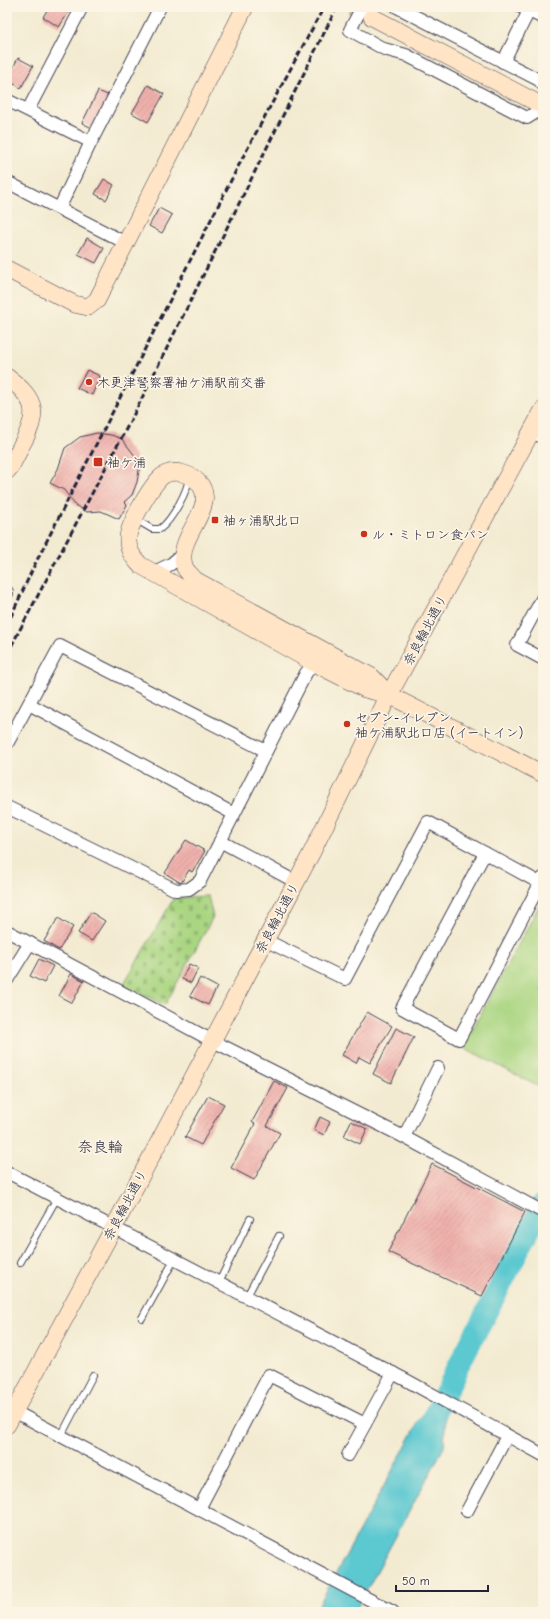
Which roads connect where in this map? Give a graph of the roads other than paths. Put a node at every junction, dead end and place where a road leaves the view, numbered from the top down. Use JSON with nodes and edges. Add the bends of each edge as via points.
{"nodes":[{"id":1,"x":82,"y":7,"type":"edge"},
{"id":2,"x":160,"y":7,"type":"edge"},
{"id":3,"x":246,"y":7,"type":"edge"},
{"id":4,"x":397,"y":7,"type":"edge"},
{"id":5,"x":525,"y":9,"type":"edge"},
{"id":6,"x":367,"y":12,"type":"edge"},
{"id":7,"x":543,"y":18,"type":"edge"},
{"id":8,"x":503,"y":62,"type":"junction"},
{"id":9,"x":543,"y":85,"type":"edge"},
{"id":10,"x":7,"y":100,"type":"edge"},
{"id":11,"x":543,"y":107,"type":"edge"},
{"id":12,"x":28,"y":110,"type":"junction"},
{"id":13,"x":91,"y":142,"type":"junction"},
{"id":14,"x":7,"y":182,"type":"edge"},
{"id":15,"x":60,"y":208,"type":"junction"},
{"id":16,"x":126,"y":243,"type":"junction"},
{"id":17,"x":7,"y":269,"type":"edge"},
{"id":18,"x":12,"y":383,"type":"edge"},
{"id":19,"x":543,"y":410,"type":"edge"},
{"id":20,"x":537,"y":435,"type":"edge"},
{"id":21,"x":7,"y":470,"type":"edge"},
{"id":22,"x":189,"y":475,"type":"junction"},
{"id":23,"x":134,"y":519,"type":"junction"},
{"id":24,"x":183,"y":554,"type":"junction"},
{"id":25,"x":152,"y":573,"type":"junction"},
{"id":26,"x":543,"y":597,"type":"edge"},
{"id":27,"x":543,"y":659,"type":"edge"},
{"id":28,"x":314,"y":663,"type":"junction"},
{"id":29,"x":389,"y":696,"type":"junction"},
{"id":30,"x":29,"y":704,"type":"junction"},
{"id":31,"x":7,"y":744,"type":"edge"},
{"id":32,"x":266,"y":751,"type":"junction"},
{"id":33,"x":543,"y":774,"type":"edge"},
{"id":34,"x":7,"y":807,"type":"edge"},
{"id":35,"x":234,"y":814,"type":"junction"},
{"id":36,"x":220,"y":842,"type":"junction"},
{"id":37,"x":485,"y":853,"type":"junction"},
{"id":38,"x":542,"y":880,"type":"edge"},
{"id":39,"x":296,"y":882,"type":"junction"},
{"id":40,"x":7,"y":930,"type":"edge"},
{"id":41,"x":265,"y":940,"type":"junction"},
{"id":42,"x":30,"y":943,"type":"junction"},
{"id":43,"x":7,"y":980,"type":"edge"},
{"id":44,"x":211,"y":1040,"type":"junction"},
{"id":45,"x":438,"y":1068,"type":"dead end"},
{"id":46,"x":404,"y":1137,"type":"junction"},
{"id":47,"x":7,"y":1172,"type":"edge"},
{"id":48,"x":56,"y":1198,"type":"junction"},
{"id":49,"x":543,"y":1212,"type":"edge"},
{"id":50,"x":250,"y":1219,"type":"dead end"},
{"id":51,"x":113,"y":1228,"type":"junction"},
{"id":52,"x":279,"y":1236,"type":"dead end"},
{"id":53,"x":174,"y":1260,"type":"junction"},
{"id":54,"x":20,"y":1262,"type":"dead end"},
{"id":55,"x":218,"y":1284,"type":"junction"},
{"id":56,"x":246,"y":1298,"type":"junction"},
{"id":57,"x":142,"y":1318,"type":"dead end"},
{"id":58,"x":393,"y":1373,"type":"junction"},
{"id":59,"x":93,"y":1375,"type":"dead end"},
{"id":60,"x":9,"y":1414,"type":"edge"},
{"id":61,"x":365,"y":1424,"type":"junction"},
{"id":62,"x":61,"y":1436,"type":"junction"},
{"id":63,"x":507,"y":1436,"type":"junction"},
{"id":64,"x":348,"y":1455,"type":"dead end"},
{"id":65,"x":543,"y":1455,"type":"edge"},
{"id":66,"x":199,"y":1509,"type":"junction"},
{"id":67,"x":467,"y":1511,"type":"dead end"},
{"id":68,"x":393,"y":1612,"type":"edge"}],
"edges":[{"from":1,"to":12,"type":"street"},
{"from":2,"to":13,"type":"street"},
{"from":3,"to":16,"type":"street"},
{"from":4,"to":8,"type":"street"},
{"from":5,"to":7,"type":"street"},
{"from":5,"to":8,"type":"street"},
{"from":6,"to":11,"type":"street"},
{"from":6,"to":11,"type":"street","via":[[350,30],[384,49],[406,54],[527,118]]},
{"from":8,"to":9,"type":"street","via":[[539,80]]},
{"from":10,"to":12,"type":"street"},
{"from":12,"to":13,"type":"street"},
{"from":13,"to":15,"type":"street"},
{"from":14,"to":15,"type":"street"},
{"from":15,"to":16,"type":"street"},
{"from":16,"to":17,"type":"street","via":[[97,300],[88,308],[74,304]]},
{"from":18,"to":21,"type":"street","via":[[31,403],[33,414],[31,427]]},
{"from":19,"to":20,"type":"street","name":"奈良輪北通り"},
{"from":20,"to":29,"type":"street","name":"奈良輪北通り"},
{"from":22,"to":23,"type":"street","via":[[175,472],[165,474],[157,481]]},
{"from":22,"to":23,"type":"lane","via":[[188,486],[166,524],[160,529],[152,529]]},
{"from":22,"to":24,"type":"street","via":[[198,482],[206,502],[186,540]]},
{"from":23,"to":25,"type":"street","via":[[128,538],[129,549],[140,565]]},
{"from":24,"to":25,"type":"street","via":[[171,564]]},
{"from":24,"to":29,"type":"street","via":[[185,568],[195,580],[372,677]]},
{"from":25,"to":28,"type":"street"},
{"from":26,"to":27,"type":"street","via":[[517,645]]},
{"from":28,"to":29,"type":"street","via":[[365,689]]},
{"from":28,"to":32,"type":"street","via":[[306,673]]},
{"from":29,"to":33,"type":"street"},
{"from":29,"to":39,"type":"street","name":"奈良輪北通り"},
{"from":30,"to":31,"type":"street"},
{"from":30,"to":32,"type":"street","via":[[60,646]]},
{"from":30,"to":35,"type":"street"},
{"from":32,"to":35,"type":"street"},
{"from":34,"to":36,"type":"street","via":[[176,890],[189,889],[200,881]]},
{"from":35,"to":36,"type":"street"},
{"from":36,"to":39,"type":"street"},
{"from":37,"to":38,"type":"street"},
{"from":37,"to":38,"type":"street","via":[[402,1008],[459,1039]]},
{"from":37,"to":41,"type":"street","via":[[428,822],[345,978]]},
{"from":39,"to":41,"type":"street","name":"奈良輪北通り"},
{"from":40,"to":42,"type":"street"},
{"from":41,"to":44,"type":"street","name":"奈良輪北通り"},
{"from":42,"to":43,"type":"street"},
{"from":42,"to":44,"type":"street"},
{"from":44,"to":46,"type":"street"},
{"from":44,"to":51,"type":"street","name":"奈良輪北通り"},
{"from":45,"to":46,"type":"street"},
{"from":46,"to":49,"type":"street"},
{"from":47,"to":48,"type":"street"},
{"from":48,"to":51,"type":"street"},
{"from":48,"to":54,"type":"lane"},
{"from":50,"to":55,"type":"lane"},
{"from":51,"to":53,"type":"street"},
{"from":51,"to":60,"type":"street","name":"奈良輪北通り"},
{"from":52,"to":56,"type":"lane"},
{"from":53,"to":55,"type":"street"},
{"from":53,"to":57,"type":"lane"},
{"from":55,"to":56,"type":"street"},
{"from":56,"to":58,"type":"street"},
{"from":58,"to":61,"type":"street"},
{"from":58,"to":63,"type":"street"},
{"from":59,"to":62,"type":"lane"},
{"from":60,"to":62,"type":"street"},
{"from":61,"to":64,"type":"street"},
{"from":61,"to":66,"type":"street","via":[[269,1375]]},
{"from":62,"to":66,"type":"street"},
{"from":63,"to":65,"type":"street"},
{"from":63,"to":67,"type":"street"},
{"from":66,"to":68,"type":"street"}]}
